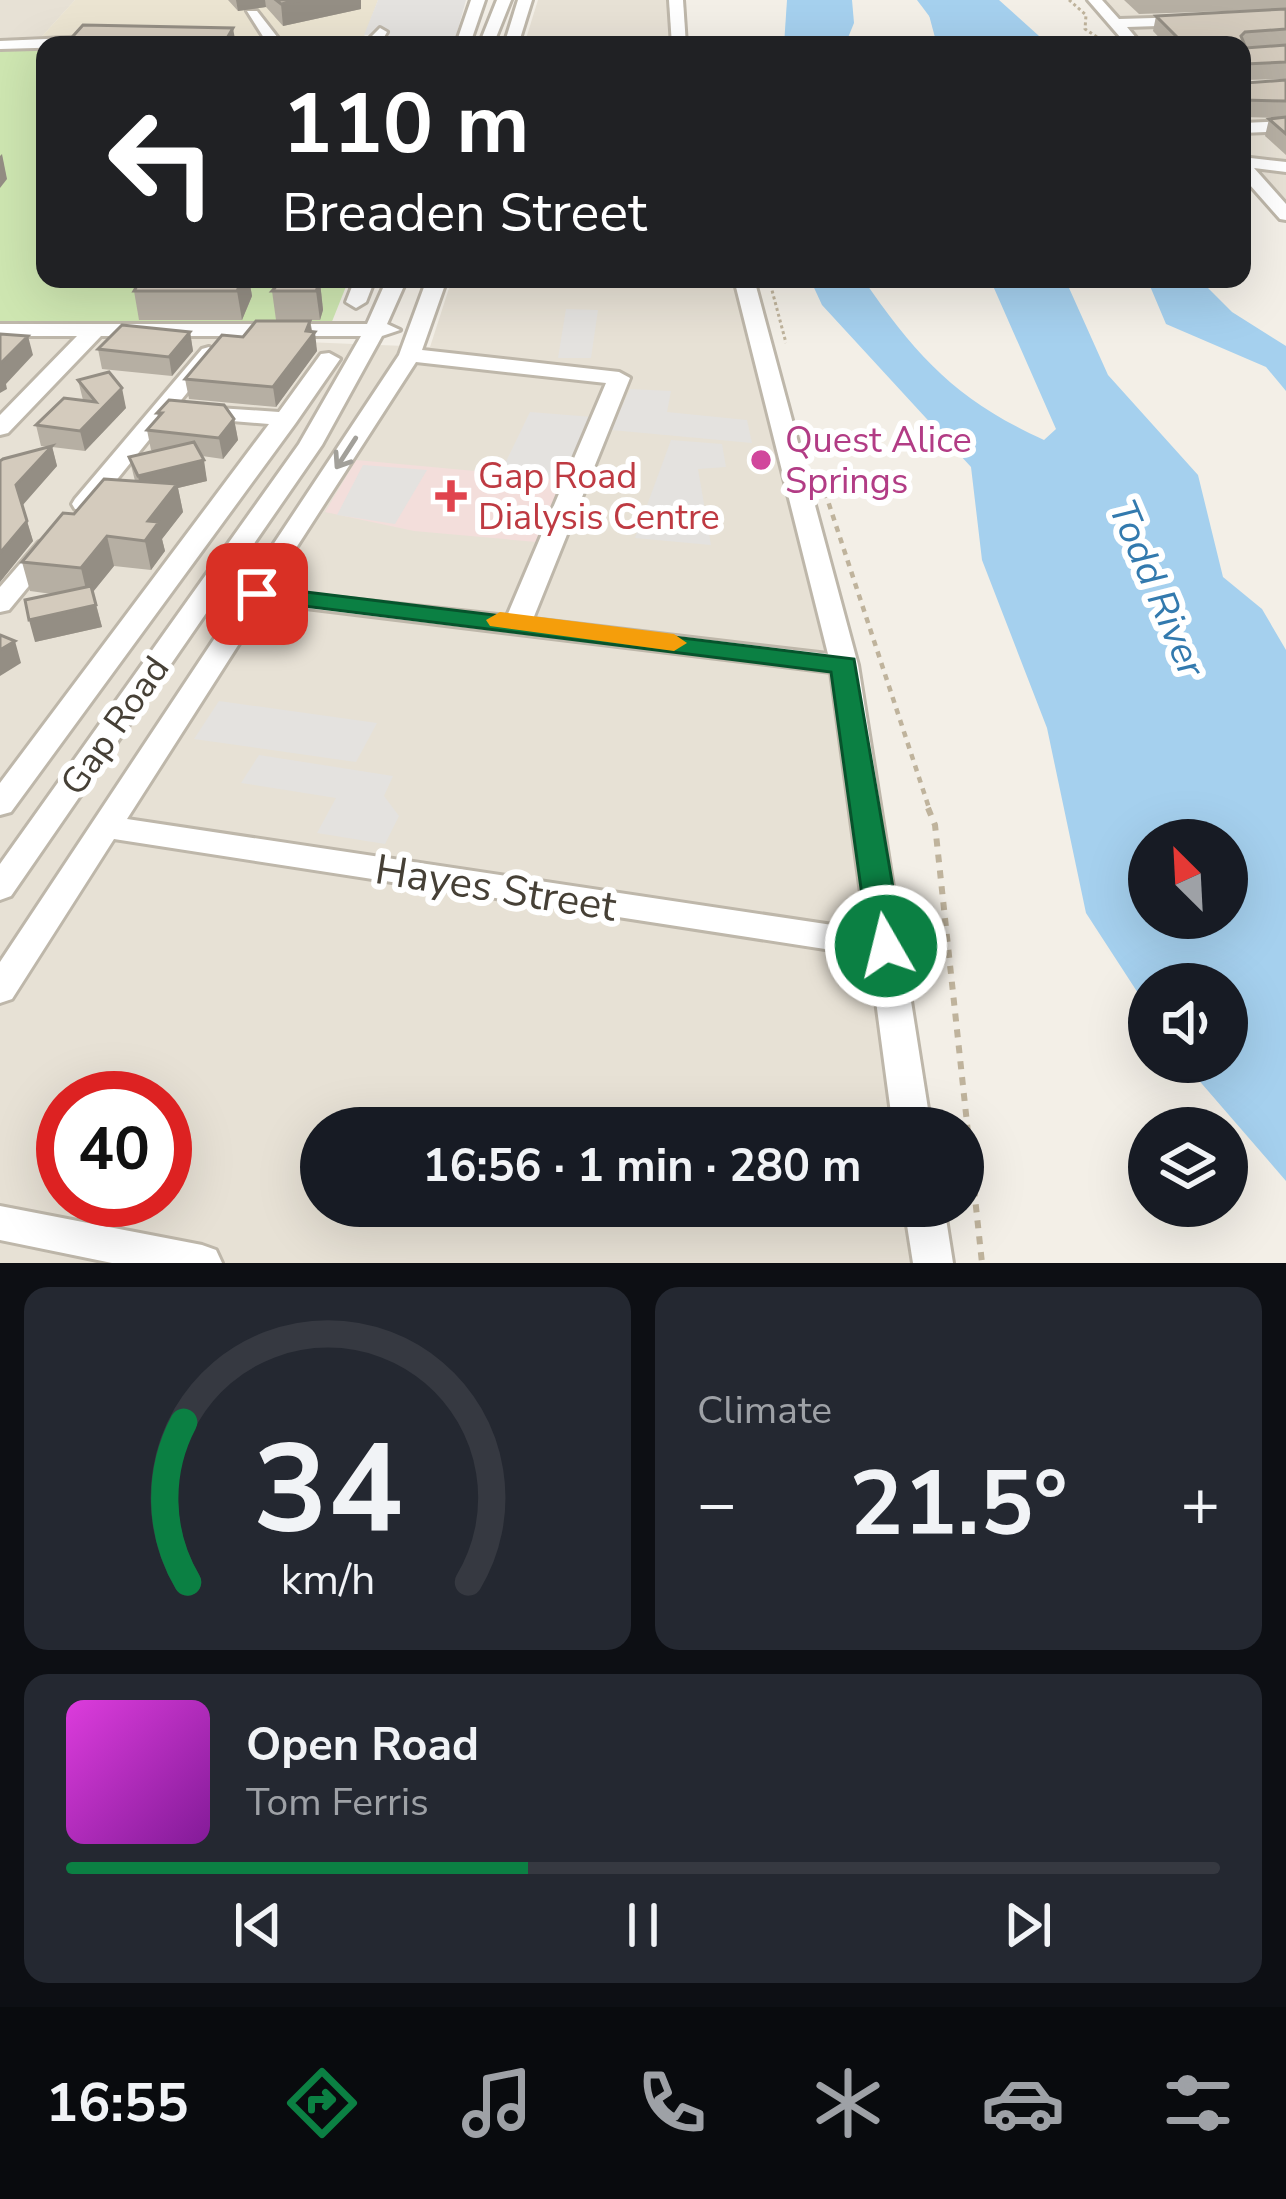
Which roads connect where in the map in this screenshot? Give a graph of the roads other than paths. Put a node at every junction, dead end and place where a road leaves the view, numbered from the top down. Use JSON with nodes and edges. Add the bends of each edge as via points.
{"nodes":[{"id":1,"x":504,"y":0,"type":"edge"},
{"id":2,"x":525,"y":0,"type":"edge"},
{"id":3,"x":676,"y":0,"type":"edge"},
{"id":4,"x":1095,"y":0,"type":"edge"},
{"id":5,"x":252,"y":14,"type":"dead end"},
{"id":6,"x":1208,"y":20,"type":"edge"},
{"id":7,"x":1116,"y":23,"type":"junction"},
{"id":8,"x":269,"y":36,"type":"edge"},
{"id":9,"x":477,"y":36,"type":"edge"},
{"id":10,"x":514,"y":36,"type":"edge"},
{"id":11,"x":678,"y":36,"type":"edge"},
{"id":12,"x":1127,"y":36,"type":"edge"},
{"id":13,"x":0,"y":45,"type":"edge"},
{"id":14,"x":36,"y":45,"type":"edge"},
{"id":15,"x":1286,"y":126,"type":"edge"},
{"id":16,"x":1251,"y":128,"type":"edge"},
{"id":17,"x":1251,"y":165,"type":"edge"},
{"id":18,"x":1286,"y":167,"type":"edge"},
{"id":19,"x":1251,"y":174,"type":"edge"},
{"id":20,"x":1286,"y":215,"type":"edge"},
{"id":21,"x":361,"y":288,"type":"edge"},
{"id":22,"x":394,"y":288,"type":"edge"},
{"id":23,"x":403,"y":288,"type":"edge"},
{"id":24,"x":434,"y":288,"type":"edge"},
{"id":25,"x":746,"y":288,"type":"edge"},
{"id":26,"x":356,"y":302,"type":"dead end"},
{"id":27,"x":0,"y":330,"type":"edge"},
{"id":28,"x":95,"y":330,"type":"junction"},
{"id":29,"x":227,"y":332,"type":"junction"},
{"id":30,"x":381,"y":334,"type":"junction"},
{"id":31,"x":410,"y":356,"type":"junction"},
{"id":32,"x":328,"y":359,"type":"dead end"},
{"id":33,"x":165,"y":408,"type":"junction"},
{"id":34,"x":0,"y":428,"type":"edge"},
{"id":35,"x":274,"y":436,"type":"junction"},
{"id":36,"x":307,"y":450,"type":"junction"},
{"id":37,"x":237,"y":549,"type":"junction"},
{"id":38,"x":0,"y":604,"type":"edge"},
{"id":39,"x":518,"y":622,"type":"junction"},
{"id":40,"x":158,"y":662,"type":"junction"},
{"id":41,"x":844,"y":665,"type":"junction"},
{"id":42,"x":209,"y":668,"type":"junction"},
{"id":43,"x":0,"y":805,"type":"edge"},
{"id":44,"x":106,"y":827,"type":"junction"},
{"id":45,"x":0,"y":888,"type":"edge"},
{"id":46,"x":886,"y":946,"type":"junction"},
{"id":47,"x":0,"y":990,"type":"edge"},
{"id":48,"x":909,"y":1107,"type":"edge"},
{"id":49,"x":0,"y":1223,"type":"edge"},
{"id":50,"x":927,"y":1227,"type":"edge"},
{"id":51,"x":202,"y":1263,"type":"edge"},
{"id":52,"x":933,"y":1263,"type":"edge"}],
"edges":[{"from":1,"to":9,"type":"street"},
{"from":2,"to":10,"type":"street"},
{"from":3,"to":11,"type":"street"},
{"from":4,"to":7,"type":"street"},
{"from":5,"to":8,"type":"street"},
{"from":6,"to":7,"type":"street"},
{"from":7,"to":12,"type":"street"},
{"from":13,"to":14,"type":"street"},
{"from":15,"to":16,"type":"street"},
{"from":17,"to":18,"type":"street"},
{"from":19,"to":20,"type":"street"},
{"from":21,"to":26,"type":"street"},
{"from":22,"to":30,"type":"street","name":"Gap Road"},
{"from":23,"to":30,"type":"street","name":"Gap Road"},
{"from":24,"to":31,"type":"street"},
{"from":25,"to":41,"type":"street"},
{"from":27,"to":28,"type":"street"},
{"from":28,"to":29,"type":"street"},
{"from":28,"to":34,"type":"street"},
{"from":29,"to":30,"type":"street"},
{"from":29,"to":33,"type":"street"},
{"from":30,"to":36,"type":"street","name":"Gap Road","via":[[356,396]]},
{"from":31,"to":37,"type":"street","one_way":true,"via":[[279,557]]},
{"from":31,"to":39,"type":"street","via":[[619,378]]},
{"from":32,"to":35,"type":"street"},
{"from":33,"to":35,"type":"street"},
{"from":33,"to":38,"type":"street"},
{"from":35,"to":36,"type":"street"},
{"from":35,"to":43,"type":"street"},
{"from":36,"to":37,"type":"street","name":"Gap Road"},
{"from":37,"to":40,"type":"street","name":"Gap Road"},
{"from":39,"to":41,"type":"street"},
{"from":39,"to":42,"type":"street","via":[[257,594]]},
{"from":40,"to":42,"type":"street"},
{"from":40,"to":45,"type":"street","name":"Gap Road"},
{"from":41,"to":46,"type":"street"},
{"from":42,"to":44,"type":"street"},
{"from":44,"to":46,"type":"street","name":"Hayes Street"},
{"from":44,"to":47,"type":"street"},
{"from":46,"to":48,"type":"street"},
{"from":49,"to":51,"type":"street"},
{"from":50,"to":52,"type":"street"}]}
